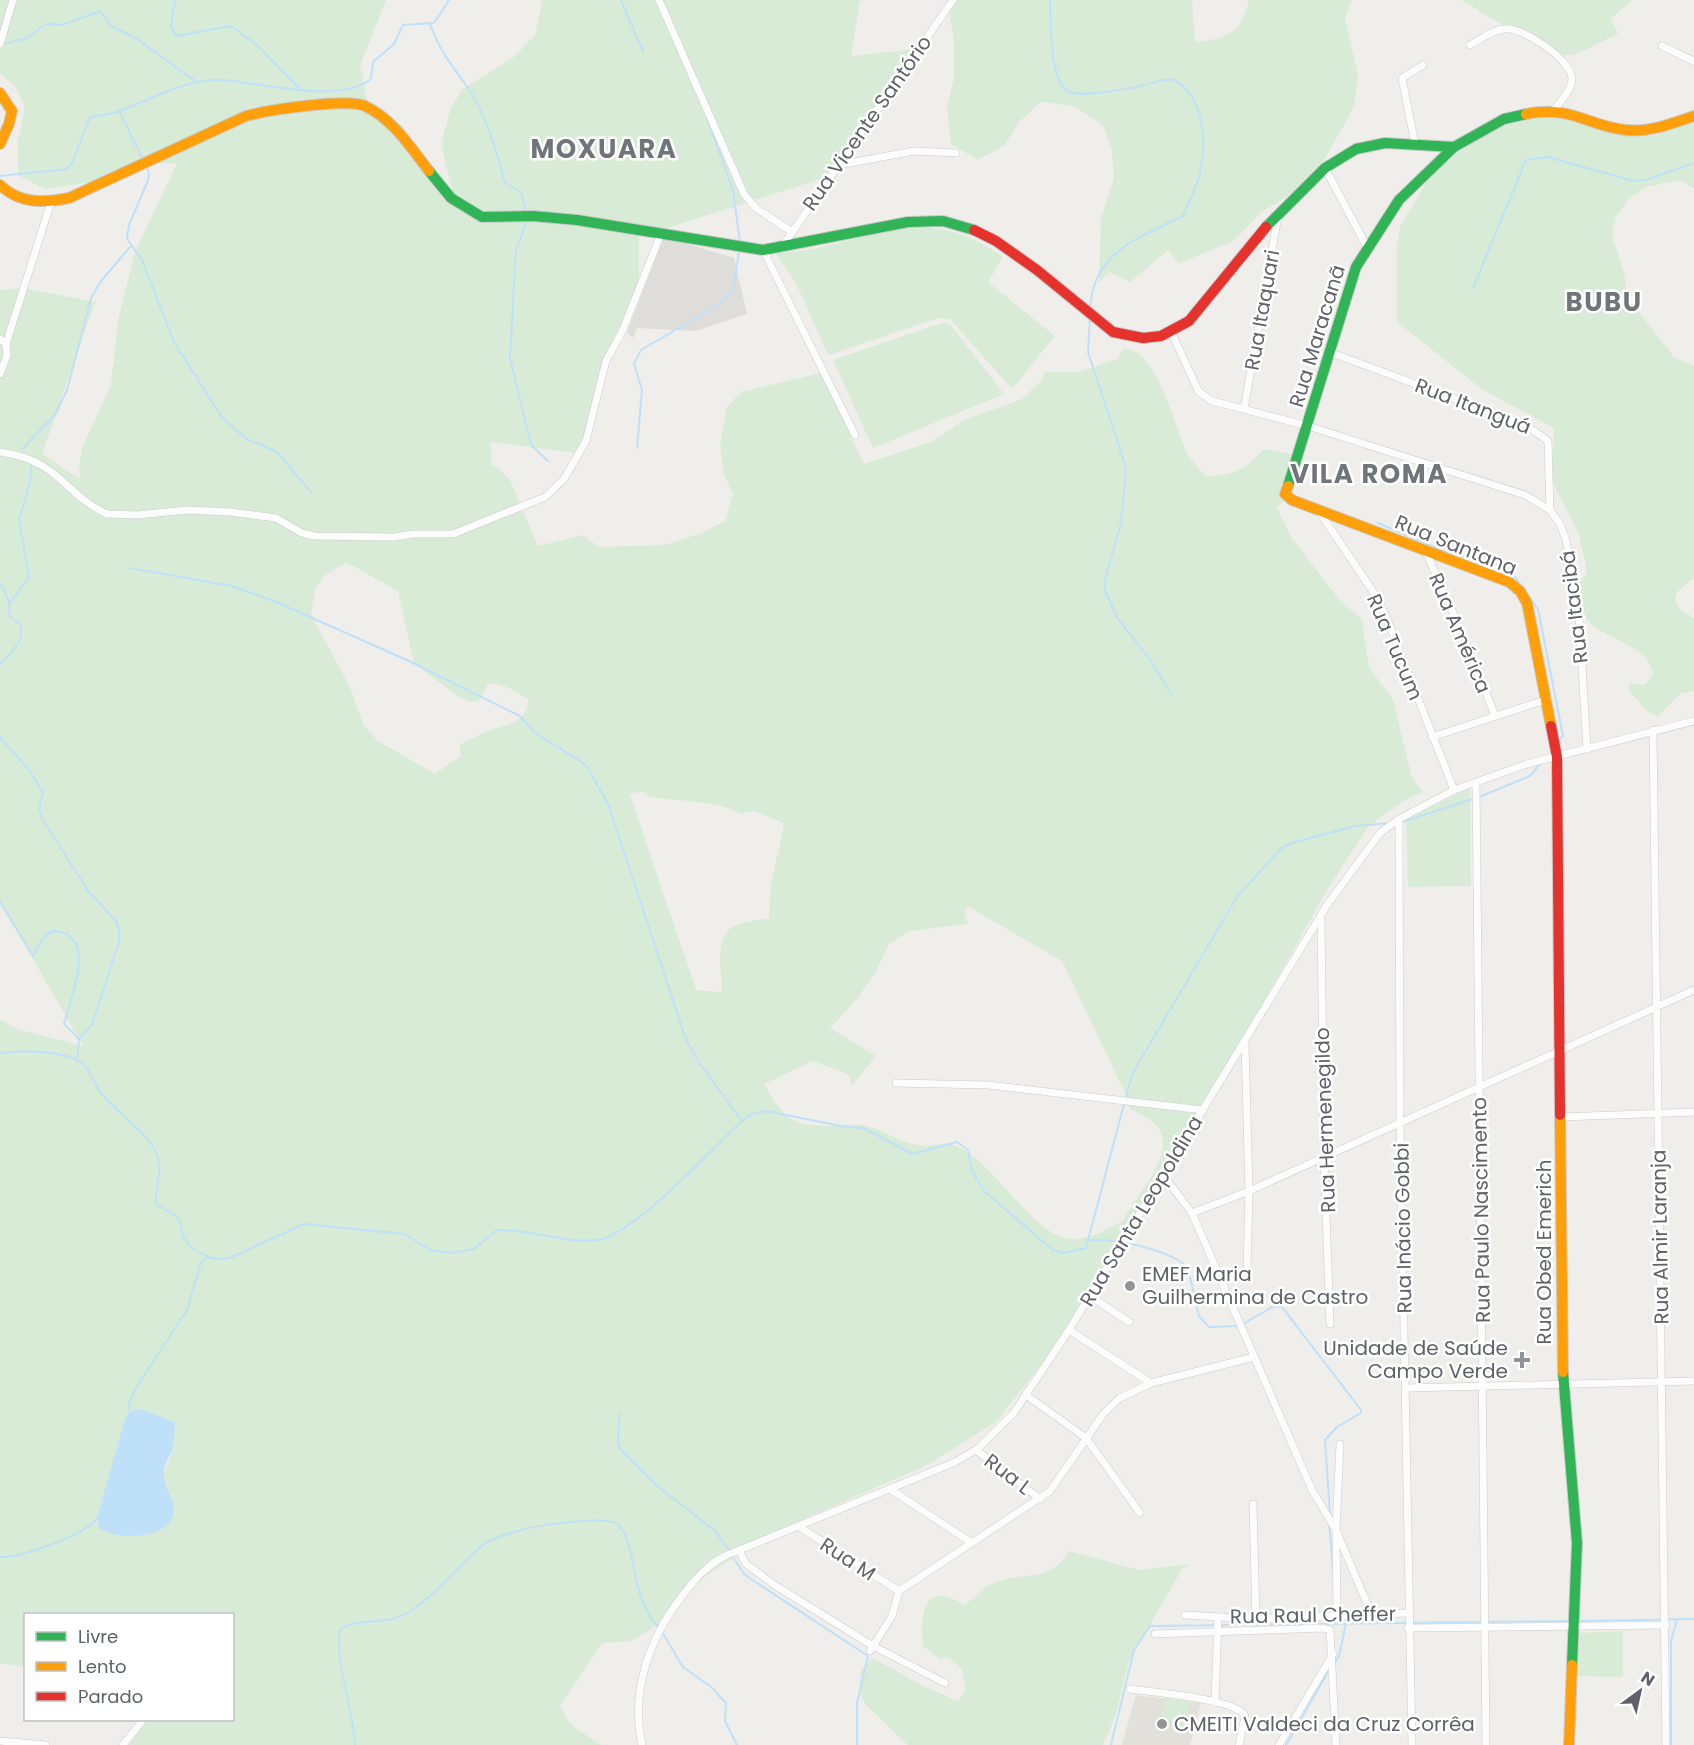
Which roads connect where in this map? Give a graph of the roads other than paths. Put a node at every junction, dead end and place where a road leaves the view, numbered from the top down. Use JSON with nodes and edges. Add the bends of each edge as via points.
{"nodes":[{"id":1,"x":12,"y":0,"type":"edge"},
{"id":2,"x":659,"y":0,"type":"edge"},
{"id":3,"x":953,"y":0,"type":"edge"},
{"id":4,"x":0,"y":44,"type":"edge"},
{"id":5,"x":1470,"y":45,"type":"dead end"},
{"id":6,"x":1662,"y":46,"type":"dead end"},
{"id":7,"x":1694,"y":61,"type":"edge"},
{"id":8,"x":1423,"y":65,"type":"dead end"},
{"id":9,"x":0,"y":93,"type":"edge"},
{"id":10,"x":1553,"y":111,"type":"junction"},
{"id":11,"x":1694,"y":116,"type":"edge"},
{"id":12,"x":0,"y":144,"type":"edge"},
{"id":13,"x":1415,"y":144,"type":"junction"},
{"id":14,"x":1454,"y":147,"type":"junction"},
{"id":15,"x":956,"y":153,"type":"dead end"},
{"id":16,"x":839,"y":165,"type":"junction"},
{"id":17,"x":1324,"y":168,"type":"junction"},
{"id":18,"x":0,"y":185,"type":"edge"},
{"id":19,"x":51,"y":202,"type":"junction"},
{"id":20,"x":1279,"y":212,"type":"junction"},
{"id":21,"x":792,"y":232,"type":"junction"},
{"id":22,"x":660,"y":234,"type":"junction"},
{"id":23,"x":782,"y":246,"type":"junction"},
{"id":24,"x":1367,"y":247,"type":"junction"},
{"id":25,"x":763,"y":250,"type":"junction"},
{"id":26,"x":1172,"y":333,"type":"junction"},
{"id":27,"x":3,"y":341,"type":"edge"},
{"id":28,"x":1329,"y":352,"type":"junction"},
{"id":29,"x":0,"y":374,"type":"edge"},
{"id":30,"x":1244,"y":408,"type":"junction"},
{"id":31,"x":1308,"y":426,"type":"junction"},
{"id":32,"x":855,"y":435,"type":"dead end"},
{"id":33,"x":0,"y":452,"type":"edge"},
{"id":34,"x":1286,"y":496,"type":"joint"},
{"id":35,"x":1550,"y":510,"type":"junction"},
{"id":36,"x":1319,"y":512,"type":"junction"},
{"id":37,"x":1425,"y":550,"type":"junction"},
{"id":38,"x":1548,"y":699,"type":"junction"},
{"id":39,"x":1494,"y":716,"type":"junction"},
{"id":40,"x":1694,"y":721,"type":"edge"},
{"id":41,"x":1653,"y":730,"type":"junction"},
{"id":42,"x":1432,"y":737,"type":"junction"},
{"id":43,"x":1587,"y":749,"type":"junction"},
{"id":44,"x":1557,"y":757,"type":"junction"},
{"id":45,"x":1476,"y":783,"type":"junction"},
{"id":46,"x":1455,"y":790,"type":"junction"},
{"id":47,"x":1399,"y":819,"type":"junction"},
{"id":48,"x":1321,"y":917,"type":"junction"},
{"id":49,"x":1694,"y":990,"type":"edge"},
{"id":50,"x":1656,"y":1007,"type":"junction"},
{"id":51,"x":1245,"y":1041,"type":"junction"},
{"id":52,"x":1560,"y":1050,"type":"junction"},
{"id":53,"x":896,"y":1083,"type":"dead end"},
{"id":54,"x":1479,"y":1086,"type":"junction"},
{"id":55,"x":1203,"y":1110,"type":"junction"},
{"id":56,"x":1694,"y":1112,"type":"edge"},
{"id":57,"x":1658,"y":1113,"type":"junction"},
{"id":58,"x":1562,"y":1117,"type":"junction"},
{"id":59,"x":1401,"y":1121,"type":"junction"},
{"id":60,"x":1324,"y":1156,"type":"junction"},
{"id":61,"x":1163,"y":1175,"type":"junction"},
{"id":62,"x":1249,"y":1191,"type":"junction"},
{"id":63,"x":1192,"y":1213,"type":"junction"},
{"id":64,"x":1247,"y":1271,"type":"dead end"},
{"id":65,"x":1090,"y":1296,"type":"junction"},
{"id":66,"x":1129,"y":1322,"type":"dead end"},
{"id":67,"x":1330,"y":1324,"type":"dead end"},
{"id":68,"x":1069,"y":1330,"type":"junction"},
{"id":69,"x":1254,"y":1357,"type":"junction"},
{"id":70,"x":1661,"y":1381,"type":"junction"},
{"id":71,"x":1694,"y":1381,"type":"edge"},
{"id":72,"x":1151,"y":1383,"type":"junction"},
{"id":73,"x":1563,"y":1384,"type":"junction"},
{"id":74,"x":1483,"y":1387,"type":"junction"},
{"id":75,"x":1407,"y":1388,"type":"junction"},
{"id":76,"x":1026,"y":1395,"type":"junction"},
{"id":77,"x":1086,"y":1438,"type":"junction"},
{"id":78,"x":1340,"y":1444,"type":"dead end"},
{"id":79,"x":976,"y":1450,"type":"junction"},
{"id":80,"x":890,"y":1489,"type":"junction"},
{"id":81,"x":1040,"y":1499,"type":"junction"},
{"id":82,"x":1253,"y":1504,"type":"dead end"},
{"id":83,"x":1140,"y":1513,"type":"dead end"},
{"id":84,"x":798,"y":1526,"type":"junction"},
{"id":85,"x":1334,"y":1528,"type":"junction"},
{"id":86,"x":972,"y":1543,"type":"junction"},
{"id":87,"x":739,"y":1550,"type":"junction"},
{"id":88,"x":899,"y":1592,"type":"junction"},
{"id":89,"x":1371,"y":1612,"type":"junction"},
{"id":90,"x":1408,"y":1613,"type":"junction"},
{"id":91,"x":1185,"y":1615,"type":"dead end"},
{"id":92,"x":1337,"y":1615,"type":"junction"},
{"id":93,"x":1218,"y":1617,"type":"junction"},
{"id":94,"x":1256,"y":1619,"type":"junction"},
{"id":95,"x":1666,"y":1625,"type":"junction"},
{"id":96,"x":1573,"y":1626,"type":"junction"},
{"id":97,"x":1484,"y":1627,"type":"junction"},
{"id":98,"x":1408,"y":1628,"type":"junction"},
{"id":99,"x":1218,"y":1630,"type":"junction"},
{"id":100,"x":1155,"y":1634,"type":"dead end"},
{"id":101,"x":872,"y":1648,"type":"junction"},
{"id":102,"x":1333,"y":1656,"type":"junction"},
{"id":103,"x":945,"y":1683,"type":"dead end"},
{"id":104,"x":1130,"y":1689,"type":"dead end"},
{"id":105,"x":1215,"y":1702,"type":"junction"},
{"id":106,"x":141,"y":1721,"type":"edge"},
{"id":107,"x":0,"y":1742,"type":"edge"},
{"id":108,"x":1413,"y":1743,"type":"edge"},
{"id":109,"x":46,"y":1745,"type":"edge"},
{"id":110,"x":123,"y":1745,"type":"edge"},
{"id":111,"x":642,"y":1745,"type":"edge"},
{"id":112,"x":1239,"y":1745,"type":"edge"},
{"id":113,"x":1279,"y":1745,"type":"edge"},
{"id":114,"x":1336,"y":1745,"type":"edge"},
{"id":115,"x":1485,"y":1745,"type":"edge"},
{"id":116,"x":1569,"y":1745,"type":"edge"},
{"id":117,"x":1666,"y":1745,"type":"edge"}],
"edges":[{"from":1,"to":4,"type":"street"},
{"from":2,"to":21,"type":"street","via":[[744,194]]},
{"from":3,"to":16,"type":"street","name":"Rua Vicente Santório"},
{"from":5,"to":10,"type":"street","via":[[1507,28],[1545,45],[1572,77],[1571,86]]},
{"from":6,"to":7,"type":"street"},
{"from":8,"to":13,"type":"street","via":[[1402,78]]},
{"from":9,"to":12,"type":"street","via":[[13,116]]},
{"from":10,"to":11,"type":"street","name":"Rua Maracanã","via":[[1626,130],[1655,128]]},
{"from":10,"to":14,"type":"street","name":"Rua Maracanã","via":[[1504,118]]},
{"from":13,"to":14,"type":"street"},
{"from":13,"to":17,"type":"street","via":[[1369,145]]},
{"from":14,"to":24,"type":"street","name":"Rua Maracanã","via":[[1412,185]]},
{"from":15,"to":16,"type":"street","via":[[914,151]]},
{"from":16,"to":21,"type":"street","name":"Rua Vicente Santório"},
{"from":17,"to":20,"type":"street"},
{"from":17,"to":24,"type":"street"},
{"from":18,"to":19,"type":"street","via":[[15,197]]},
{"from":19,"to":22,"type":"street","via":[[79,195],[246,116],[279,109],[348,104],[364,106],[394,127],[451,198],[482,217],[578,220]]},
{"from":19,"to":27,"type":"street"},
{"from":20,"to":26,"type":"street","via":[[1203,306]]},
{"from":20,"to":30,"type":"street","name":"Rua Itaquari"},
{"from":21,"to":23,"type":"street","name":"Rua Vicente Santório"},
{"from":22,"to":25,"type":"street"},
{"from":22,"to":33,"type":"street","via":[[622,332],[606,361],[586,441],[564,479],[545,497],[453,534],[323,537],[302,533],[276,518],[258,514],[208,510],[107,514],[46,466],[31,458]]},
{"from":23,"to":25,"type":"street"},
{"from":23,"to":26,"type":"street","via":[[908,222],[953,223],[1003,246],[1113,332],[1146,340]]},
{"from":24,"to":28,"type":"street","name":"Rua Maracanã","via":[[1356,267]]},
{"from":25,"to":32,"type":"street"},
{"from":26,"to":30,"type":"street","via":[[1204,397]]},
{"from":27,"to":29,"type":"street","via":[[7,355]]},
{"from":28,"to":31,"type":"street","name":"Rua Maracanã"},
{"from":28,"to":35,"type":"street","name":"Rua Itanguá","via":[[1540,433],[1550,448]]},
{"from":30,"to":31,"type":"street"},
{"from":31,"to":34,"type":"street","name":"Rua Maracanã"},
{"from":31,"to":35,"type":"street","via":[[1525,495]]},
{"from":34,"to":36,"type":"street","name":"Rua Santana"},
{"from":35,"to":43,"type":"street","name":"Rua Itacibá","via":[[1560,524],[1570,559],[1579,617]]},
{"from":36,"to":37,"type":"street","name":"Rua Santana"},
{"from":36,"to":42,"type":"street","name":"Rua Tucum","via":[[1374,593]]},
{"from":37,"to":38,"type":"street","name":"Rua Santana","via":[[1509,582],[1520,591],[1527,603]]},
{"from":37,"to":39,"type":"street","name":"Rua América"},
{"from":38,"to":39,"type":"street"},
{"from":38,"to":44,"type":"street","name":"Rua Santana"},
{"from":39,"to":42,"type":"street"},
{"from":40,"to":41,"type":"street","name":"Rua Santa Leopoldina"},
{"from":41,"to":43,"type":"street","name":"Rua Santa Leopoldina"},
{"from":41,"to":50,"type":"street","name":"Rua Almir Laranja"},
{"from":42,"to":46,"type":"street","name":"Rua Tucum"},
{"from":43,"to":44,"type":"street","name":"Rua Santa Leopoldina"},
{"from":44,"to":45,"type":"street","name":"Rua Santa Leopoldina"},
{"from":44,"to":52,"type":"street","name":"Rua Obed Emerich"},
{"from":45,"to":46,"type":"street","name":"Rua Santa Leopoldina"},
{"from":45,"to":54,"type":"street","name":"Rua Paulo Nascimento"},
{"from":46,"to":47,"type":"street","name":"Rua Santa Leopoldina"},
{"from":47,"to":48,"type":"street","name":"Rua Santa Leopoldina","via":[[1373,841]]},
{"from":47,"to":59,"type":"street","name":"Rua Inácio Gobbi"},
{"from":48,"to":51,"type":"street","name":"Rua Santa Leopoldina"},
{"from":48,"to":60,"type":"street","name":"Rua Hermenegildo"},
{"from":49,"to":50,"type":"street"},
{"from":50,"to":52,"type":"street"},
{"from":50,"to":57,"type":"street","name":"Rua Almir Laranja"},
{"from":51,"to":55,"type":"street","name":"Rua Santa Leopoldina"},
{"from":51,"to":62,"type":"street"},
{"from":52,"to":54,"type":"street"},
{"from":52,"to":58,"type":"street","name":"Rua Obed Emerich"},
{"from":53,"to":55,"type":"street","via":[[988,1085]]},
{"from":54,"to":59,"type":"street"},
{"from":54,"to":74,"type":"street","name":"Rua Paulo Nascimento"},
{"from":55,"to":61,"type":"street","name":"Rua Santa Leopoldina"},
{"from":56,"to":57,"type":"street"},
{"from":57,"to":58,"type":"street"},
{"from":57,"to":70,"type":"street","name":"Rua Almir Laranja"},
{"from":58,"to":73,"type":"street","name":"Rua Obed Emerich"},
{"from":59,"to":60,"type":"street"},
{"from":59,"to":75,"type":"street","name":"Rua Inácio Gobbi"},
{"from":60,"to":62,"type":"street"},
{"from":60,"to":67,"type":"street","name":"Rua Hermenegildo"},
{"from":61,"to":63,"type":"street"},
{"from":61,"to":65,"type":"street","name":"Rua Santa Leopoldina"},
{"from":62,"to":63,"type":"street"},
{"from":62,"to":64,"type":"street"},
{"from":63,"to":69,"type":"street"},
{"from":65,"to":66,"type":"street"},
{"from":65,"to":68,"type":"street","name":"Rua Santa Leopoldina"},
{"from":68,"to":72,"type":"street"},
{"from":68,"to":76,"type":"street","name":"Rua Santa Leopoldina"},
{"from":69,"to":72,"type":"street"},
{"from":69,"to":85,"type":"street","via":[[1312,1490]]},
{"from":70,"to":71,"type":"street"},
{"from":70,"to":73,"type":"street"},
{"from":70,"to":95,"type":"street","name":"Rua Almir Laranja"},
{"from":72,"to":77,"type":"street","via":[[1112,1404]]},
{"from":73,"to":74,"type":"street"},
{"from":73,"to":96,"type":"street","name":"Rua Obed Emerich","via":[[1577,1534]]},
{"from":74,"to":75,"type":"street"},
{"from":74,"to":97,"type":"street","name":"Rua Paulo Nascimento"},
{"from":75,"to":90,"type":"street","name":"Rua Inácio Gobbi"},
{"from":76,"to":77,"type":"street"},
{"from":76,"to":79,"type":"street","name":"Rua Santa Leopoldina","via":[[1002,1426]]},
{"from":77,"to":81,"type":"street","via":[[1055,1487]]},
{"from":77,"to":83,"type":"street"},
{"from":78,"to":85,"type":"street"},
{"from":79,"to":80,"type":"street","name":"Rua Santa Leopoldina"},
{"from":79,"to":81,"type":"street","name":"Rua L"},
{"from":80,"to":84,"type":"street","name":"Rua Santa Leopoldina"},
{"from":80,"to":86,"type":"street"},
{"from":81,"to":86,"type":"street"},
{"from":82,"to":94,"type":"street"},
{"from":84,"to":87,"type":"street","name":"Rua Santa Leopoldina"},
{"from":84,"to":88,"type":"street","name":"Rua M"},
{"from":85,"to":89,"type":"street"},
{"from":85,"to":92,"type":"street"},
{"from":86,"to":88,"type":"street"},
{"from":87,"to":101,"type":"street","via":[[746,1564]]},
{"from":87,"to":111,"type":"street","name":"Rua Santa Leopoldina","via":[[702,1572],[663,1621],[654,1639],[639,1706]]},
{"from":88,"to":101,"type":"street","via":[[892,1616]]},
{"from":89,"to":90,"type":"street","name":"Rua Raul Cheffer"},
{"from":89,"to":92,"type":"street","name":"Rua Raul Cheffer"},
{"from":90,"to":98,"type":"street","name":"Rua Inácio Gobbi"},
{"from":91,"to":93,"type":"street","name":"Rua Raul Cheffer"},
{"from":92,"to":94,"type":"street","name":"Rua Raul Cheffer"},
{"from":93,"to":94,"type":"street","name":"Rua Raul Cheffer"},
{"from":93,"to":99,"type":"street"},
{"from":95,"to":96,"type":"street"},
{"from":95,"to":117,"type":"street","name":"Rua Almir Laranja"},
{"from":96,"to":97,"type":"street"},
{"from":96,"to":116,"type":"street","name":"Rua Obed Emerich"},
{"from":97,"to":98,"type":"street"},
{"from":97,"to":115,"type":"street","name":"Rua Paulo Nascimento"},
{"from":98,"to":108,"type":"street","name":"Rua Inácio Gobbi"},
{"from":99,"to":100,"type":"street"},
{"from":99,"to":102,"type":"street","via":[[1327,1628],[1332,1634]]},
{"from":99,"to":105,"type":"street"},
{"from":101,"to":103,"type":"street"},
{"from":102,"to":113,"type":"street"},
{"from":102,"to":114,"type":"street"},
{"from":104,"to":105,"type":"street"},
{"from":105,"to":112,"type":"street","via":[[1245,1713]]},
{"from":106,"to":110,"type":"street"},
{"from":107,"to":109,"type":"street"}]}
